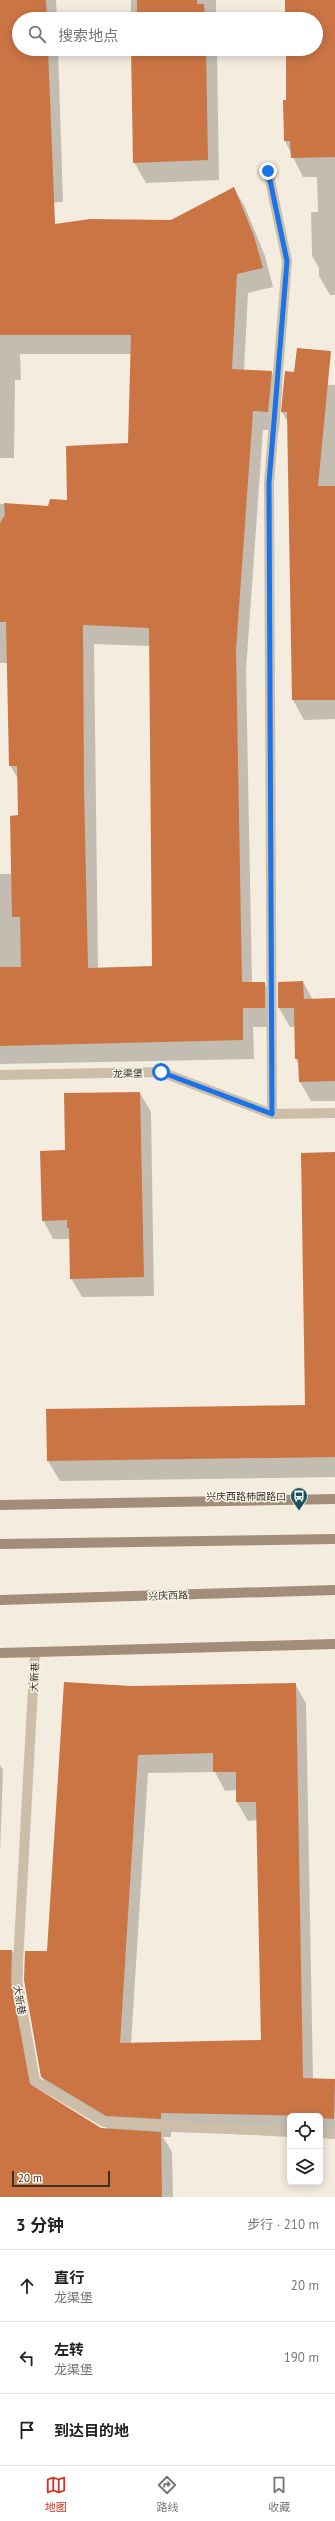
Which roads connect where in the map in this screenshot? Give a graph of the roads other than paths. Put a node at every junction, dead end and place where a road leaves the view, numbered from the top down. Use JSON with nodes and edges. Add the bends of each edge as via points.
{"nodes":[{"id":1,"x":268,"y":171,"type":"dead end"},
{"id":2,"x":0,"y":1075,"type":"edge"},
{"id":3,"x":335,"y":1113,"type":"edge"},
{"id":4,"x":272,"y":1114,"type":"junction"},
{"id":5,"x":335,"y":1499,"type":"edge"},
{"id":6,"x":0,"y":1505,"type":"edge"},
{"id":7,"x":335,"y":1539,"type":"edge"},
{"id":8,"x":0,"y":1544,"type":"edge"},
{"id":9,"x":335,"y":1590,"type":"edge"},
{"id":10,"x":0,"y":1600,"type":"edge"},
{"id":11,"x":335,"y":1644,"type":"edge"},
{"id":12,"x":35,"y":1652,"type":"junction"},
{"id":13,"x":0,"y":1653,"type":"edge"},
{"id":14,"x":287,"y":2132,"type":"edge"},
{"id":15,"x":323,"y":2133,"type":"edge"},
{"id":16,"x":335,"y":2134,"type":"edge"}],
"edges":[{"from":1,"to":4,"type":"street","via":[[287,261],[269,483]]},
{"from":2,"to":4,"type":"street","name":"龙渠堡","via":[[161,1072]]},
{"from":3,"to":4,"type":"street","name":"龙渠堡"},
{"from":5,"to":6,"type":"street"},
{"from":7,"to":8,"type":"street"},
{"from":9,"to":10,"type":"street","name":"兴庆西路"},
{"from":11,"to":12,"type":"street"},
{"from":12,"to":13,"type":"street"},
{"from":12,"to":14,"type":"street","name":"大新巷","via":[[17,1980],[35,2081],[104,2122]]},
{"from":15,"to":16,"type":"street"}]}
